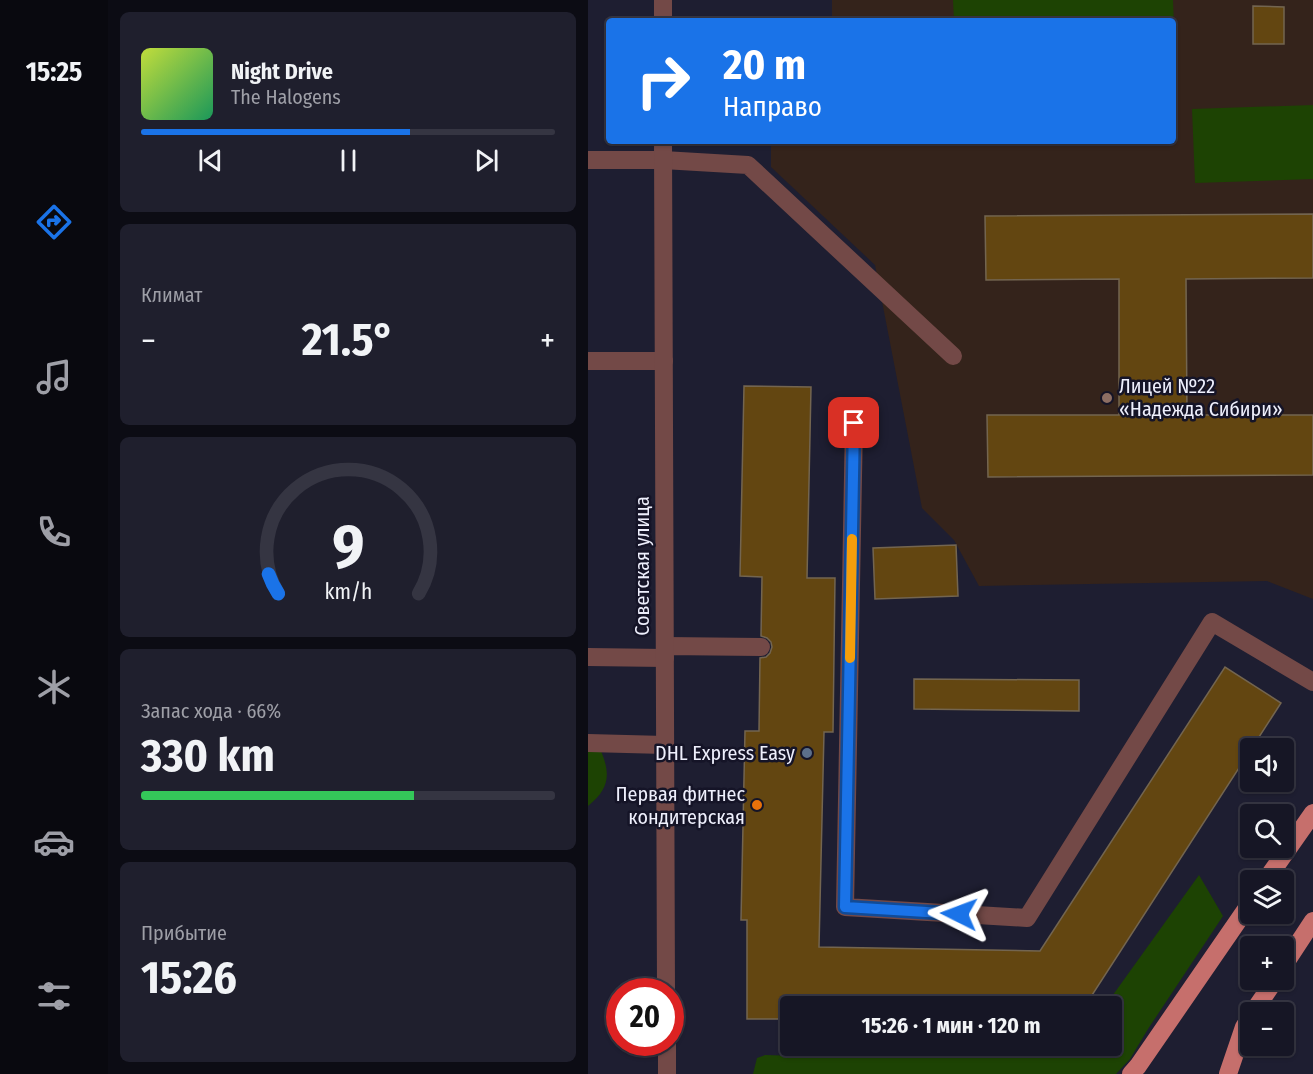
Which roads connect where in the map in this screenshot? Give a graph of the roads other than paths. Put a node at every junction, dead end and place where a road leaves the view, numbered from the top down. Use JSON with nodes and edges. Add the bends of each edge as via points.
{"nodes":[{"id":1,"x":663,"y":0,"type":"edge"},
{"id":2,"x":663,"y":18,"type":"edge"},
{"id":3,"x":663,"y":144,"type":"edge"},
{"id":4,"x":588,"y":160,"type":"edge"},
{"id":5,"x":663,"y":160,"type":"junction"},
{"id":6,"x":954,"y":356,"type":"dead end"},
{"id":7,"x":588,"y":361,"type":"edge"},
{"id":8,"x":664,"y":361,"type":"junction"},
{"id":9,"x":854,"y":423,"type":"dead end"},
{"id":10,"x":760,"y":647,"type":"dead end"},
{"id":11,"x":665,"y":652,"type":"junction"},
{"id":12,"x":588,"y":657,"type":"edge"},
{"id":13,"x":1313,"y":682,"type":"edge"},
{"id":14,"x":588,"y":743,"type":"edge"},
{"id":15,"x":665,"y":745,"type":"junction"},
{"id":16,"x":1313,"y":813,"type":"edge"},
{"id":17,"x":1273,"y":870,"type":"edge"},
{"id":18,"x":1240,"y":919,"type":"edge"},
{"id":19,"x":1313,"y":921,"type":"edge"},
{"id":20,"x":1294,"y":950,"type":"edge"},
{"id":21,"x":666,"y":978,"type":"edge"},
{"id":22,"x":1240,"y":1039,"type":"edge"},
{"id":23,"x":667,"y":1056,"type":"edge"},
{"id":24,"x":667,"y":1074,"type":"edge"},
{"id":25,"x":1131,"y":1074,"type":"edge"},
{"id":26,"x":1228,"y":1074,"type":"edge"}],
"edges":[{"from":1,"to":2,"type":"street"},
{"from":3,"to":5,"type":"street","name":"Советская улица"},
{"from":4,"to":5,"type":"street"},
{"from":5,"to":6,"type":"street","via":[[748,165]]},
{"from":5,"to":8,"type":"street","name":"Советская улица"},
{"from":7,"to":8,"type":"street"},
{"from":8,"to":11,"type":"street","name":"Советская улица"},
{"from":9,"to":13,"type":"street","via":[[842,648],[845,907],[1027,918],[1212,622]]},
{"from":10,"to":11,"type":"street"},
{"from":11,"to":12,"type":"street"},
{"from":11,"to":15,"type":"street","name":"Советская улица"},
{"from":14,"to":15,"type":"street"},
{"from":15,"to":21,"type":"street","name":"Советская улица"},
{"from":16,"to":17,"type":"main road"},
{"from":18,"to":25,"type":"main road"},
{"from":19,"to":20,"type":"main road"},
{"from":22,"to":26,"type":"main road"},
{"from":23,"to":24,"type":"street"}]}
